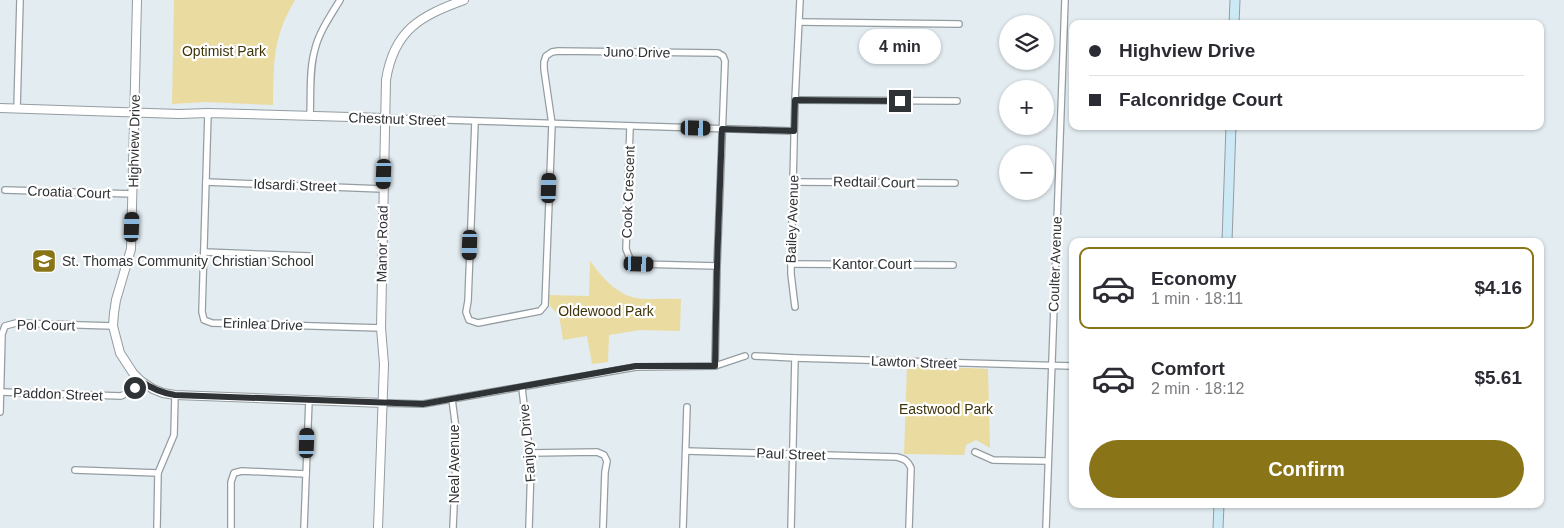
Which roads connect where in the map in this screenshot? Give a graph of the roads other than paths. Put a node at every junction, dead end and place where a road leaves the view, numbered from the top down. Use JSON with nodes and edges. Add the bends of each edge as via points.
{"nodes":[{"id":1,"x":20,"y":0,"type":"edge"},
{"id":2,"x":137,"y":0,"type":"edge"},
{"id":3,"x":340,"y":0,"type":"edge"},
{"id":4,"x":464,"y":0,"type":"edge"},
{"id":5,"x":800,"y":0,"type":"edge"},
{"id":6,"x":1065,"y":0,"type":"edge"},
{"id":7,"x":1235,"y":0,"type":"edge"},
{"id":8,"x":449,"y":2,"type":"edge"},
{"id":9,"x":1234,"y":20,"type":"edge"},
{"id":10,"x":799,"y":22,"type":"junction"},
{"id":11,"x":959,"y":24,"type":"dead end"},
{"id":12,"x":795,"y":100,"type":"junction"},
{"id":13,"x":957,"y":101,"type":"dead end"},
{"id":14,"x":0,"y":108,"type":"edge"},
{"id":15,"x":17,"y":109,"type":"junction"},
{"id":16,"x":135,"y":112,"type":"junction"},
{"id":17,"x":208,"y":112,"type":"junction"},
{"id":18,"x":310,"y":116,"type":"junction"},
{"id":19,"x":385,"y":118,"type":"junction"},
{"id":20,"x":475,"y":122,"type":"junction"},
{"id":21,"x":552,"y":124,"type":"junction"},
{"id":22,"x":630,"y":127,"type":"junction"},
{"id":23,"x":722,"y":129,"type":"junction"},
{"id":24,"x":1231,"y":130,"type":"edge"},
{"id":25,"x":794,"y":131,"type":"junction"},
{"id":26,"x":206,"y":182,"type":"junction"},
{"id":27,"x":794,"y":182,"type":"junction"},
{"id":28,"x":955,"y":183,"type":"dead end"},
{"id":29,"x":383,"y":189,"type":"junction"},
{"id":30,"x":5,"y":190,"type":"dead end"},
{"id":31,"x":133,"y":194,"type":"junction"},
{"id":32,"x":1227,"y":238,"type":"edge"},
{"id":33,"x":204,"y":252,"type":"junction"},
{"id":34,"x":308,"y":256,"type":"dead end"},
{"id":35,"x":791,"y":264,"type":"junction"},
{"id":36,"x":953,"y":265,"type":"dead end"},
{"id":37,"x":717,"y":266,"type":"junction"},
{"id":38,"x":796,"y":307,"type":"dead end"},
{"id":39,"x":113,"y":326,"type":"junction"},
{"id":40,"x":381,"y":328,"type":"junction"},
{"id":41,"x":746,"y":356,"type":"dead end"},
{"id":42,"x":755,"y":356,"type":"dead end"},
{"id":43,"x":795,"y":358,"type":"junction"},
{"id":44,"x":715,"y":366,"type":"junction"},
{"id":45,"x":1051,"y":366,"type":"junction"},
{"id":46,"x":1069,"y":366,"type":"edge"},
{"id":47,"x":141,"y":381,"type":"junction"},
{"id":48,"x":522,"y":388,"type":"junction"},
{"id":49,"x":1,"y":392,"type":"edge"},
{"id":50,"x":175,"y":395,"type":"junction"},
{"id":51,"x":309,"y":400,"type":"junction"},
{"id":52,"x":452,"y":400,"type":"junction"},
{"id":53,"x":383,"y":403,"type":"junction"},
{"id":54,"x":687,"y":407,"type":"dead end"},
{"id":55,"x":0,"y":412,"type":"edge"},
{"id":56,"x":686,"y":452,"type":"junction"},
{"id":57,"x":975,"y":452,"type":"dead end"},
{"id":58,"x":530,"y":453,"type":"junction"},
{"id":59,"x":793,"y":454,"type":"junction"},
{"id":60,"x":1048,"y":461,"type":"junction"},
{"id":61,"x":75,"y":470,"type":"dead end"},
{"id":62,"x":158,"y":473,"type":"junction"},
{"id":63,"x":306,"y":474,"type":"junction"},
{"id":64,"x":1218,"y":508,"type":"edge"},
{"id":65,"x":157,"y":528,"type":"edge"},
{"id":66,"x":231,"y":528,"type":"edge"},
{"id":67,"x":304,"y":528,"type":"edge"},
{"id":68,"x":378,"y":528,"type":"edge"},
{"id":69,"x":454,"y":528,"type":"edge"},
{"id":70,"x":529,"y":528,"type":"edge"},
{"id":71,"x":603,"y":528,"type":"edge"},
{"id":72,"x":683,"y":528,"type":"edge"},
{"id":73,"x":791,"y":528,"type":"edge"},
{"id":74,"x":909,"y":528,"type":"edge"},
{"id":75,"x":1046,"y":528,"type":"edge"},
{"id":76,"x":1218,"y":528,"type":"edge"}],
"edges":[{"from":1,"to":15,"type":"street"},
{"from":2,"to":16,"type":"street","name":"Highview Drive"},
{"from":3,"to":18,"type":"street","via":[[314,49]]},
{"from":4,"to":8,"type":"street","name":"Manor Road"},
{"from":5,"to":10,"type":"street"},
{"from":6,"to":45,"type":"street","name":"Coulter Avenue"},
{"from":7,"to":9,"type":"main road"},
{"from":8,"to":19,"type":"street","name":"Manor Road","via":[[408,30],[396,48],[387,74]]},
{"from":10,"to":11,"type":"street"},
{"from":10,"to":12,"type":"street"},
{"from":12,"to":13,"type":"street"},
{"from":12,"to":25,"type":"street"},
{"from":14,"to":15,"type":"street","name":"Chestnut Street"},
{"from":15,"to":16,"type":"street","name":"Chestnut Street"},
{"from":16,"to":17,"type":"street","name":"Chestnut Street"},
{"from":16,"to":31,"type":"street","name":"Highview Drive"},
{"from":17,"to":18,"type":"street","name":"Chestnut Street"},
{"from":17,"to":26,"type":"street","name":"Erinlea Drive"},
{"from":18,"to":19,"type":"street","name":"Chestnut Street"},
{"from":19,"to":20,"type":"street","name":"Chestnut Street"},
{"from":19,"to":29,"type":"street","name":"Manor Road"},
{"from":20,"to":21,"type":"street","name":"Chestnut Street"},
{"from":20,"to":21,"type":"street","via":[[466,312],[469,320],[478,323],[540,311],[545,306]]},
{"from":21,"to":22,"type":"street","name":"Chestnut Street"},
{"from":21,"to":23,"type":"street","name":"Juno Drive","via":[[544,62],[552,52],[718,52],[725,59]]},
{"from":22,"to":23,"type":"street","name":"Chestnut Street"},
{"from":22,"to":37,"type":"street","name":"Cook Crescent","via":[[626,249],[630,259],[639,264]]},
{"from":23,"to":25,"type":"street","name":"Chestnut Street"},
{"from":23,"to":37,"type":"street"},
{"from":24,"to":32,"type":"main road"},
{"from":25,"to":27,"type":"street","name":"Bailey Avenue"},
{"from":26,"to":29,"type":"street","name":"Idsardi Street"},
{"from":26,"to":33,"type":"street","name":"Erinlea Drive"},
{"from":27,"to":28,"type":"street","name":"Redtail Court"},
{"from":27,"to":35,"type":"street","name":"Bailey Avenue"},
{"from":29,"to":40,"type":"street","name":"Manor Road"},
{"from":30,"to":31,"type":"street","name":"Croatia Court"},
{"from":31,"to":39,"type":"street","name":"Highview Drive","via":[[131,254],[116,300]]},
{"from":33,"to":34,"type":"street"},
{"from":33,"to":40,"type":"street","name":"Erinlea Drive","via":[[202,312],[208,322]]},
{"from":35,"to":36,"type":"street","name":"Kantor Court"},
{"from":35,"to":38,"type":"street","name":"Bailey Avenue"},
{"from":37,"to":44,"type":"street"},
{"from":39,"to":47,"type":"street","name":"Highview Drive","via":[[120,353]]},
{"from":39,"to":49,"type":"street","name":"Pol Court","via":[[16,323],[5,326],[2,334]]},
{"from":40,"to":53,"type":"street","name":"Manor Road"},
{"from":41,"to":44,"type":"street","name":"Highview Drive"},
{"from":42,"to":43,"type":"street","name":"Lawton Street"},
{"from":43,"to":45,"type":"street","name":"Lawton Street"},
{"from":43,"to":59,"type":"street"},
{"from":44,"to":48,"type":"street","name":"Highview Drive","via":[[636,366]]},
{"from":45,"to":46,"type":"street","name":"Lawton Street"},
{"from":45,"to":60,"type":"street","name":"Coulter Avenue"},
{"from":47,"to":49,"type":"street","name":"Paddon Street","via":[[121,396]]},
{"from":47,"to":50,"type":"street","name":"Highview Drive","via":[[153,389]]},
{"from":48,"to":52,"type":"street","name":"Highview Drive"},
{"from":48,"to":58,"type":"street","name":"Fanjoy Drive"},
{"from":49,"to":55,"type":"street","name":"Pol Court"},
{"from":50,"to":51,"type":"street","name":"Highview Drive"},
{"from":50,"to":62,"type":"street","via":[[174,434]]},
{"from":51,"to":53,"type":"street","name":"Highview Drive"},
{"from":51,"to":63,"type":"street"},
{"from":52,"to":53,"type":"street","name":"Highview Drive","via":[[423,404]]},
{"from":52,"to":69,"type":"street","name":"Neal Avenue","via":[[457,437]]},
{"from":53,"to":68,"type":"street","name":"Manor Road"},
{"from":54,"to":56,"type":"street"},
{"from":56,"to":59,"type":"street","name":"Paul Street"},
{"from":56,"to":72,"type":"street"},
{"from":57,"to":60,"type":"street","via":[[993,460]]},
{"from":58,"to":70,"type":"street","name":"Fanjoy Drive"},
{"from":58,"to":71,"type":"street","via":[[597,452],[604,455],[607,461]]},
{"from":59,"to":73,"type":"street"},
{"from":59,"to":74,"type":"street","name":"Paul Street","via":[[897,457],[906,460],[911,468]]},
{"from":60,"to":75,"type":"street","name":"Coulter Avenue"},
{"from":61,"to":62,"type":"street"},
{"from":62,"to":65,"type":"street"},
{"from":63,"to":66,"type":"street","via":[[234,473],[231,482]]},
{"from":63,"to":67,"type":"street"},
{"from":64,"to":76,"type":"main road"}]}
